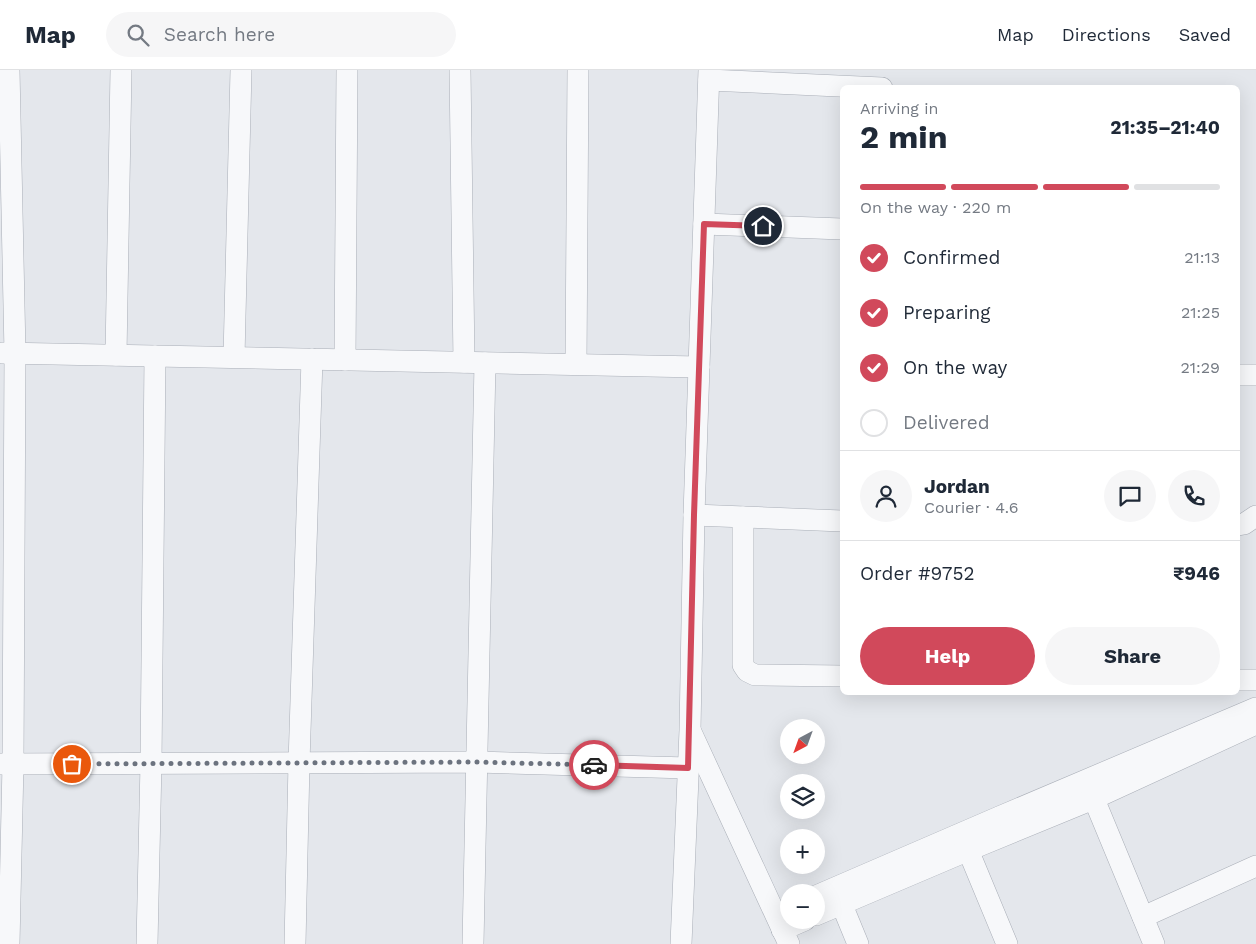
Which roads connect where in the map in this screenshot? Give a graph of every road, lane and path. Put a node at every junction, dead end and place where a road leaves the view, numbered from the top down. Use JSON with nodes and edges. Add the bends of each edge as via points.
{"nodes":[{"id":1,"x":10,"y":70,"type":"edge"},
{"id":2,"x":121,"y":70,"type":"edge"},
{"id":3,"x":241,"y":70,"type":"edge"},
{"id":4,"x":348,"y":70,"type":"edge"},
{"id":5,"x":460,"y":70,"type":"edge"},
{"id":6,"x":578,"y":70,"type":"edge"},
{"id":7,"x":709,"y":75,"type":"edge"},
{"id":8,"x":842,"y":85,"type":"edge"},
{"id":9,"x":704,"y":224,"type":"junction"},
{"id":10,"x":840,"y":229,"type":"edge"},
{"id":11,"x":7,"y":353,"type":"edge"},
{"id":12,"x":116,"y":355,"type":"junction"},
{"id":13,"x":155,"y":356,"type":"junction"},
{"id":14,"x":234,"y":357,"type":"junction"},
{"id":15,"x":312,"y":359,"type":"junction"},
{"id":16,"x":345,"y":360,"type":"junction"},
{"id":17,"x":464,"y":362,"type":"junction"},
{"id":18,"x":485,"y":363,"type":"junction"},
{"id":19,"x":576,"y":364,"type":"junction"},
{"id":20,"x":699,"y":367,"type":"junction"},
{"id":21,"x":1240,"y":375,"type":"edge"},
{"id":22,"x":1256,"y":375,"type":"edge"},
{"id":23,"x":694,"y":515,"type":"junction"},
{"id":24,"x":1256,"y":516,"type":"edge"},
{"id":25,"x":743,"y":517,"type":"junction"},
{"id":26,"x":840,"y":520,"type":"edge"},
{"id":27,"x":1240,"y":525,"type":"edge"},
{"id":28,"x":840,"y":676,"type":"edge"},
{"id":29,"x":1240,"y":680,"type":"edge"},
{"id":30,"x":1256,"y":680,"type":"edge"},
{"id":31,"x":1256,"y":708,"type":"edge"},
{"id":32,"x":1256,"y":724,"type":"edge"},
{"id":33,"x":690,"y":730,"type":"junction"},
{"id":34,"x":477,"y":762,"type":"junction"},
{"id":35,"x":151,"y":763,"type":"junction"},
{"id":36,"x":299,"y":763,"type":"junction"},
{"id":37,"x":7,"y":764,"type":"edge"},
{"id":38,"x":688,"y":768,"type":"junction"},
{"id":39,"x":1090,"y":790,"type":"junction"},
{"id":40,"x":965,"y":842,"type":"junction"},
{"id":41,"x":1256,"y":866,"type":"edge"},
{"id":42,"x":825,"y":893,"type":"edge"},
{"id":43,"x":842,"y":905,"type":"junction"},
{"id":44,"x":825,"y":912,"type":"edge"},
{"id":45,"x":780,"y":916,"type":"edge"},
{"id":46,"x":1142,"y":917,"type":"junction"},
{"id":47,"x":9,"y":944,"type":"edge"},
{"id":48,"x":147,"y":944,"type":"edge"},
{"id":49,"x":295,"y":944,"type":"edge"},
{"id":50,"x":474,"y":944,"type":"edge"},
{"id":51,"x":681,"y":944,"type":"edge"},
{"id":52,"x":858,"y":944,"type":"edge"},
{"id":53,"x":1006,"y":944,"type":"edge"},
{"id":54,"x":1154,"y":944,"type":"edge"}],
"edges":[{"from":1,"to":11,"type":"street"},
{"from":2,"to":12,"type":"street"},
{"from":3,"to":14,"type":"street"},
{"from":4,"to":16,"type":"street"},
{"from":5,"to":17,"type":"street"},
{"from":6,"to":19,"type":"street"},
{"from":7,"to":8,"type":"street"},
{"from":7,"to":9,"type":"street"},
{"from":9,"to":10,"type":"street"},
{"from":9,"to":20,"type":"street"},
{"from":11,"to":12,"type":"street"},
{"from":11,"to":37,"type":"street"},
{"from":12,"to":13,"type":"street"},
{"from":13,"to":14,"type":"street"},
{"from":13,"to":35,"type":"street"},
{"from":14,"to":15,"type":"street"},
{"from":15,"to":16,"type":"street"},
{"from":15,"to":36,"type":"street"},
{"from":16,"to":17,"type":"street"},
{"from":17,"to":18,"type":"street"},
{"from":18,"to":19,"type":"street"},
{"from":18,"to":34,"type":"street"},
{"from":19,"to":20,"type":"street"},
{"from":20,"to":23,"type":"street"},
{"from":21,"to":22,"type":"street"},
{"from":23,"to":25,"type":"street"},
{"from":23,"to":33,"type":"street"},
{"from":24,"to":27,"type":"street"},
{"from":25,"to":26,"type":"street"},
{"from":25,"to":28,"type":"street","via":[[742,665],[755,675]]},
{"from":29,"to":30,"type":"street"},
{"from":31,"to":39,"type":"street"},
{"from":32,"to":39,"type":"street"},
{"from":33,"to":38,"type":"street"},
{"from":33,"to":45,"type":"street"},
{"from":34,"to":36,"type":"street"},
{"from":34,"to":38,"type":"street"},
{"from":34,"to":50,"type":"street"},
{"from":35,"to":36,"type":"street"},
{"from":35,"to":37,"type":"street"},
{"from":35,"to":48,"type":"street"},
{"from":36,"to":49,"type":"street"},
{"from":37,"to":47,"type":"street"},
{"from":38,"to":51,"type":"street"},
{"from":39,"to":40,"type":"street"},
{"from":39,"to":46,"type":"street"},
{"from":40,"to":42,"type":"street"},
{"from":40,"to":43,"type":"street"},
{"from":40,"to":53,"type":"street"},
{"from":41,"to":46,"type":"street"},
{"from":43,"to":44,"type":"street"},
{"from":43,"to":52,"type":"street"},
{"from":46,"to":54,"type":"street"}]}
